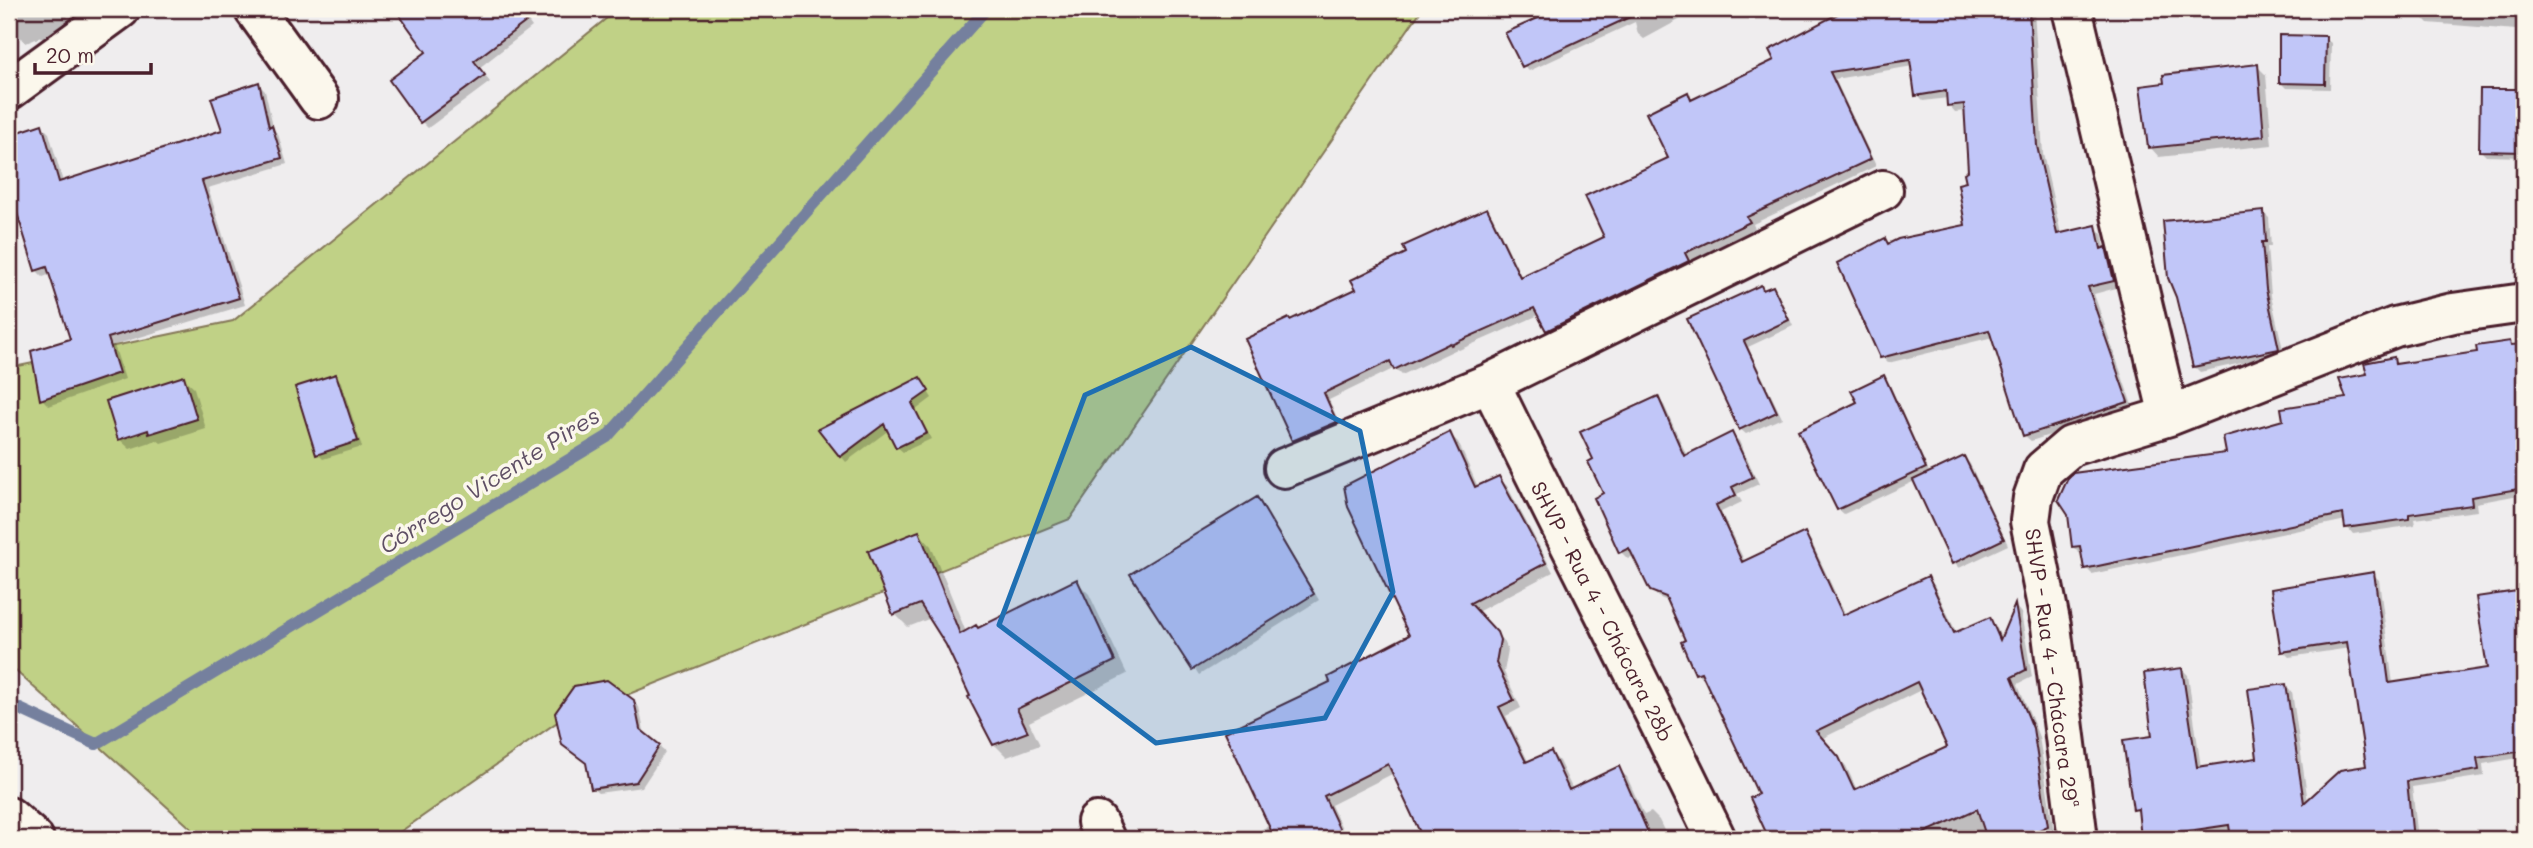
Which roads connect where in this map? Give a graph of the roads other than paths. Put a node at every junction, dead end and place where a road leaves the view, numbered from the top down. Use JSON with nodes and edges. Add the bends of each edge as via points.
{"nodes":[{"id":1,"x":120,"y":9,"type":"edge"},
{"id":2,"x":254,"y":9,"type":"edge"},
{"id":3,"x":2072,"y":9,"type":"edge"},
{"id":4,"x":9,"y":90,"type":"edge"},
{"id":5,"x":319,"y":99,"type":"dead end"},
{"id":6,"x":1883,"y":190,"type":"dead end"},
{"id":7,"x":2524,"y":303,"type":"edge"},
{"id":8,"x":1490,"y":383,"type":"junction"},
{"id":9,"x":2169,"y":416,"type":"junction"},
{"id":10,"x":1284,"y":468,"type":"dead end"},
{"id":11,"x":9,"y":817,"type":"edge"},
{"id":12,"x":34,"y":839,"type":"edge"},
{"id":13,"x":1716,"y":839,"type":"edge"},
{"id":14,"x":2078,"y":839,"type":"edge"}],
"edges":[{"from":1,"to":4,"type":"street"},
{"from":2,"to":5,"type":"street"},
{"from":3,"to":9,"type":"street"},
{"from":6,"to":8,"type":"street"},
{"from":7,"to":9,"type":"street","name":"SHVP - Rua 4 - Chácara 29ª","via":[[2395,327]]},
{"from":8,"to":10,"type":"street"},
{"from":8,"to":13,"type":"street","name":"SHVP - Rua 4 - Chácara 28b"},
{"from":9,"to":14,"type":"street","name":"SHVP - Rua 4 - Chácara 29ª","via":[[2071,446],[2043,470],[2033,498],[2031,521],[2051,626]]},
{"from":11,"to":12,"type":"street"}]}
